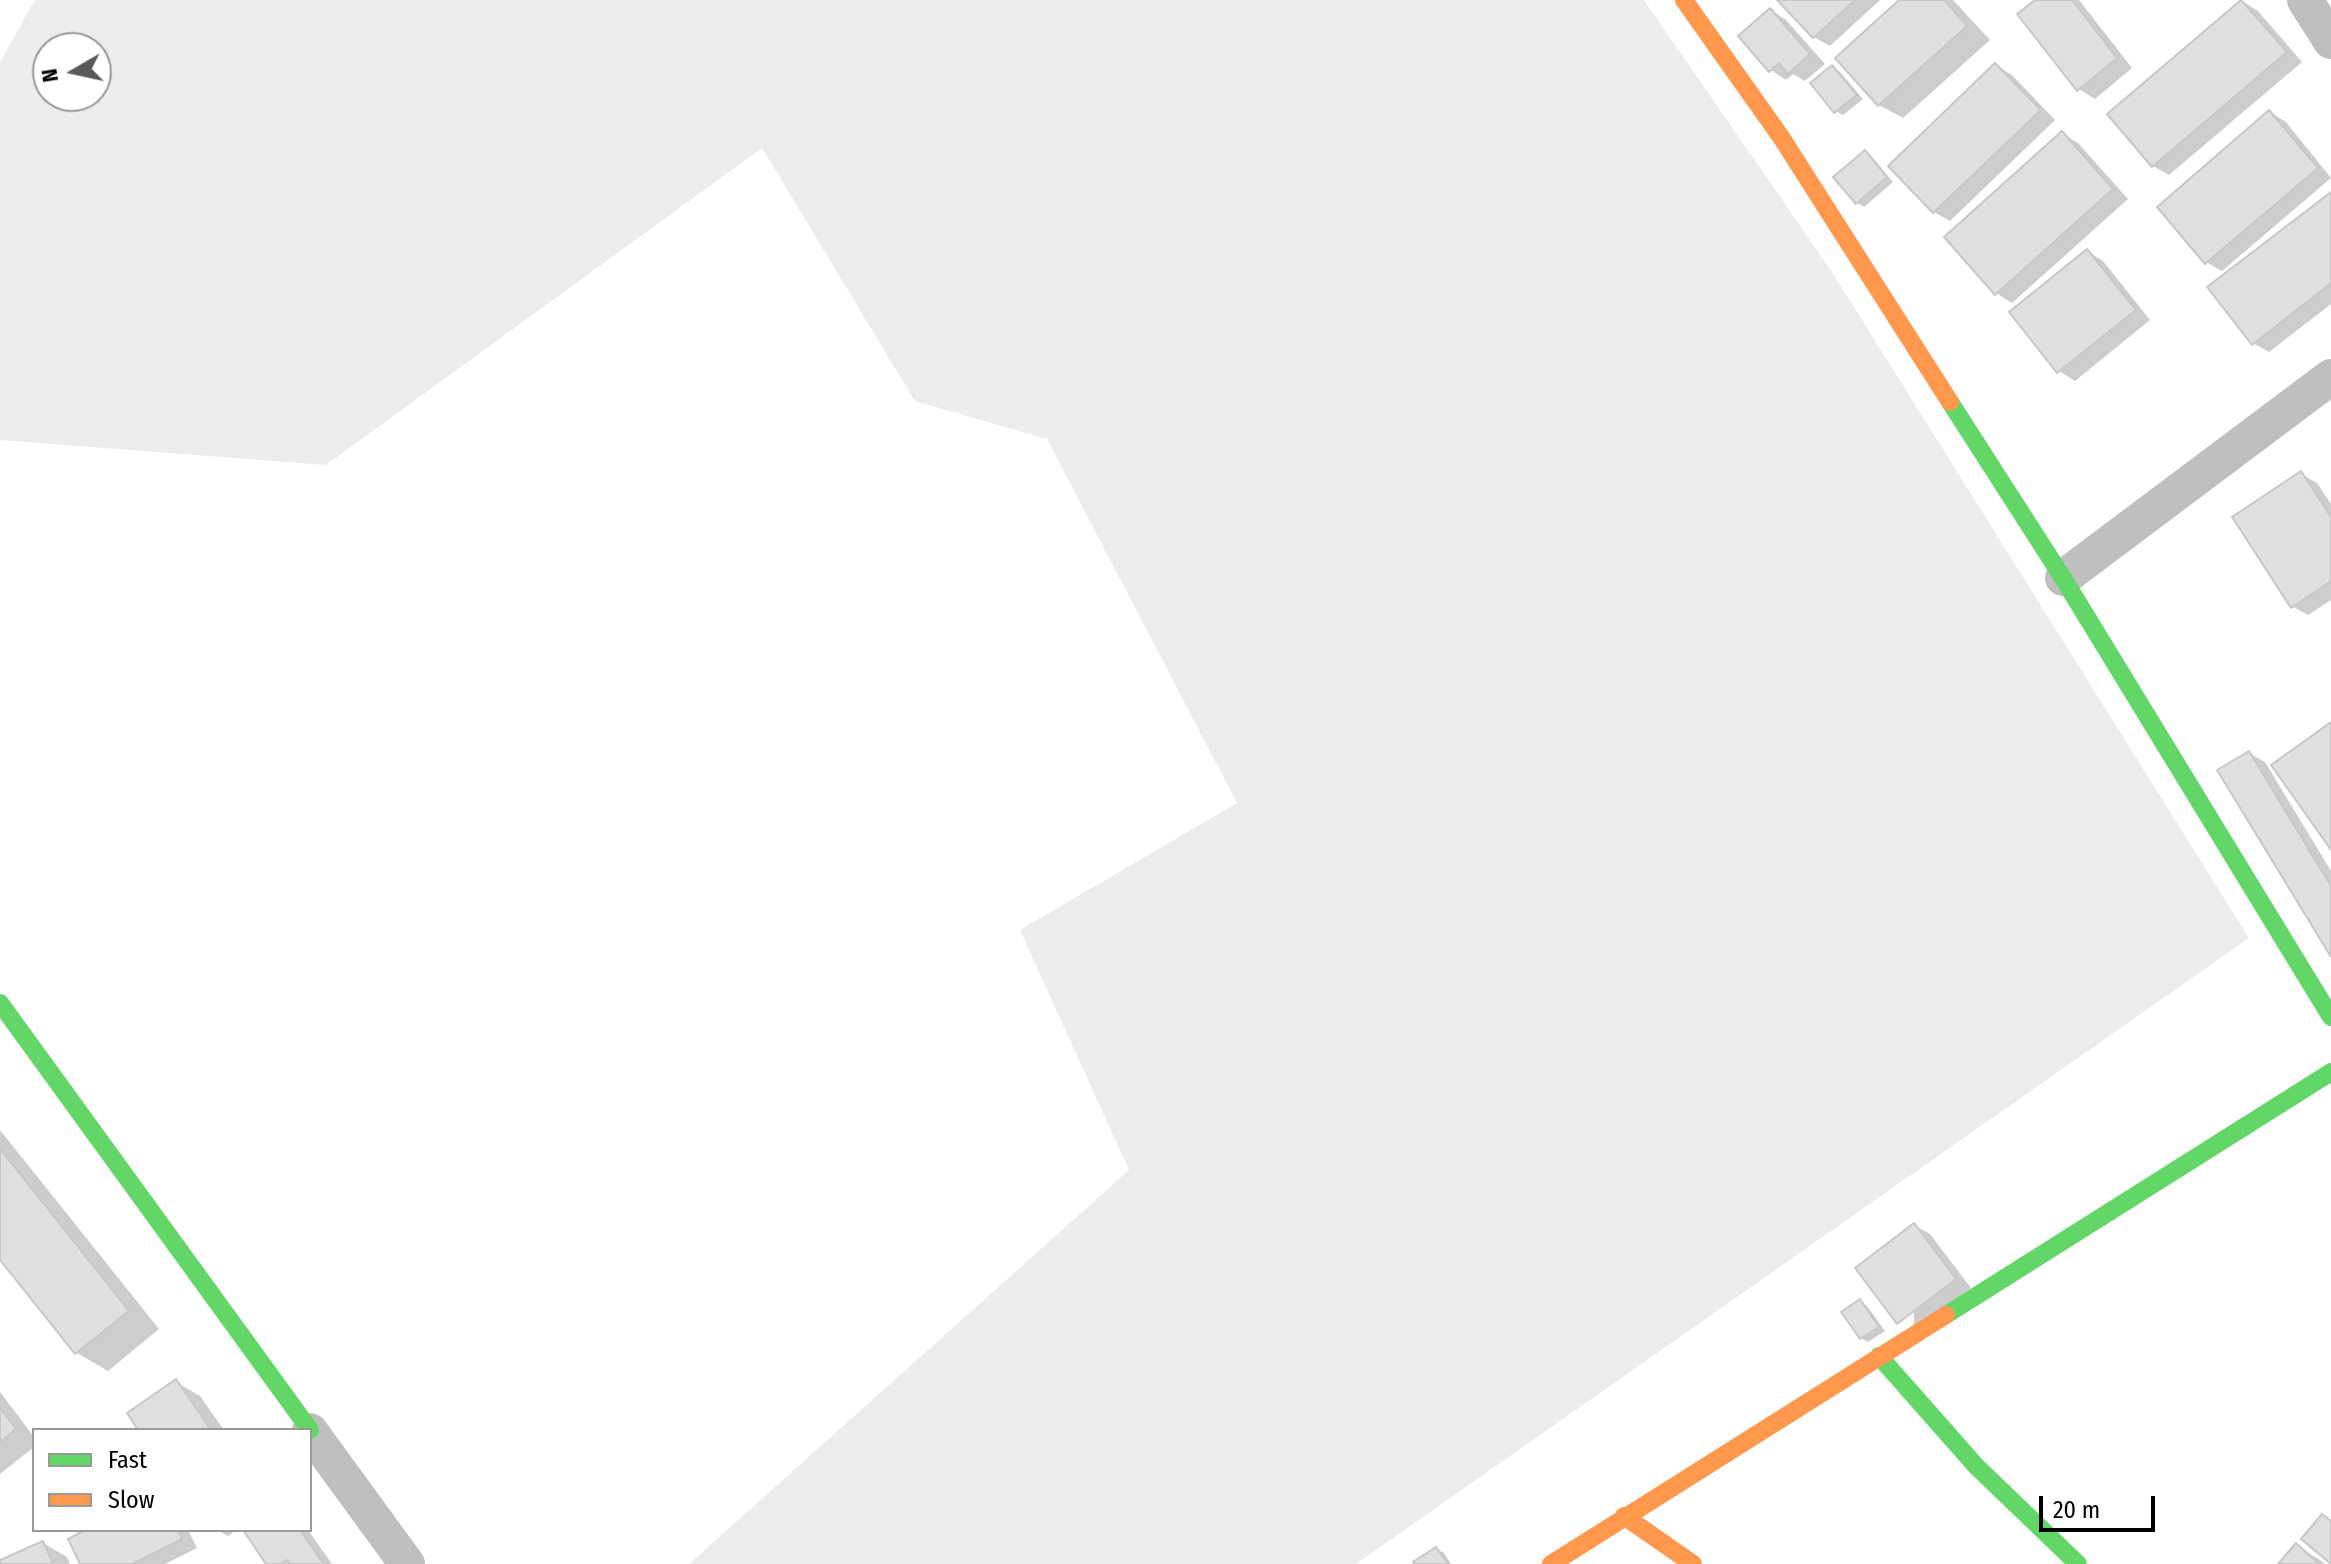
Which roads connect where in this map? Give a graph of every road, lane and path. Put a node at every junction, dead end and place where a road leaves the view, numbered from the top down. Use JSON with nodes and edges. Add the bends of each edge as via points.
{"nodes":[{"id":1,"x":1684,"y":0,"type":"edge"},
{"id":2,"x":2305,"y":0,"type":"edge"},
{"id":3,"x":2331,"y":41,"type":"edge"},
{"id":4,"x":2331,"y":377,"type":"edge"},
{"id":5,"x":2063,"y":578,"type":"junction"},
{"id":6,"x":0,"y":1003,"type":"edge"},
{"id":7,"x":2331,"y":1017,"type":"edge"},
{"id":8,"x":2331,"y":1072,"type":"edge"},
{"id":9,"x":1879,"y":1356,"type":"junction"},
{"id":10,"x":309,"y":1428,"type":"edge"},
{"id":11,"x":312,"y":1433,"type":"edge"},
{"id":12,"x":1624,"y":1516,"type":"junction"},
{"id":13,"x":407,"y":1564,"type":"edge"},
{"id":14,"x":1551,"y":1564,"type":"edge"},
{"id":15,"x":1693,"y":1564,"type":"edge"},
{"id":16,"x":2078,"y":1564,"type":"edge"}],
"edges":[{"from":1,"to":5,"type":"street","via":[[1781,137]]},
{"from":2,"to":3,"type":"street"},
{"from":4,"to":5,"type":"street"},
{"from":5,"to":7,"type":"street"},
{"from":6,"to":10,"type":"street"},
{"from":8,"to":9,"type":"street"},
{"from":9,"to":12,"type":"street"},
{"from":9,"to":16,"type":"street","via":[[1976,1466]]},
{"from":11,"to":13,"type":"street"},
{"from":12,"to":14,"type":"street"},
{"from":12,"to":15,"type":"street"}]}
